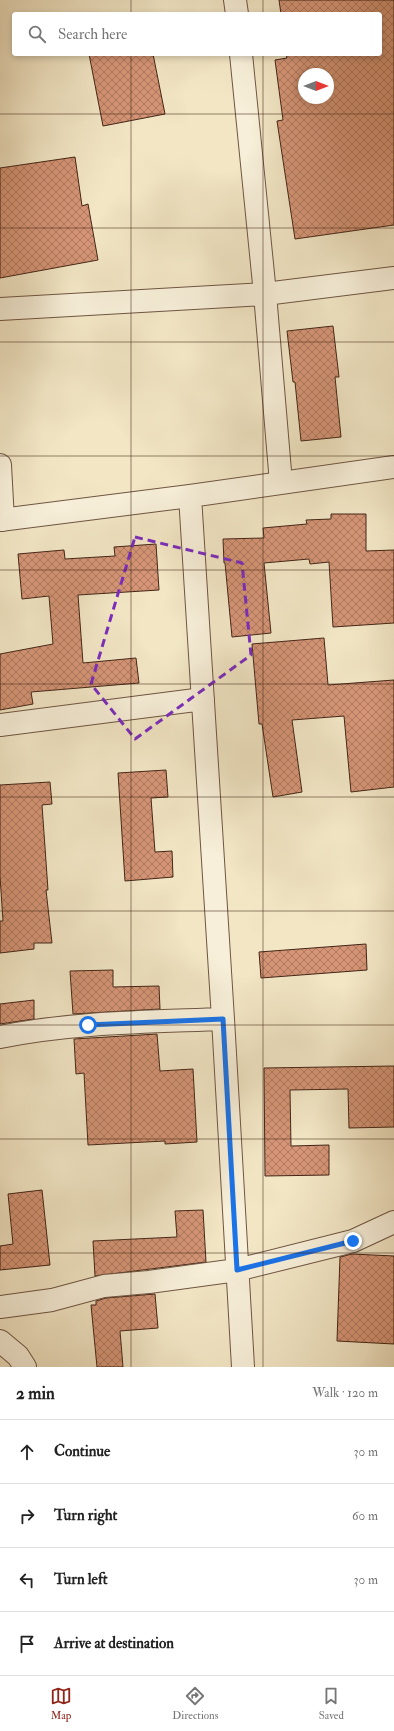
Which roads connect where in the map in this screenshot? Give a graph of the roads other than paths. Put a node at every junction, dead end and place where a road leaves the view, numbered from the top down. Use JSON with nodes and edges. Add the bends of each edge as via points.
{"nodes":[{"id":1,"x":236,"y":0,"type":"edge"},
{"id":2,"x":237,"y":12,"type":"edge"},
{"id":3,"x":241,"y":56,"type":"edge"},
{"id":4,"x":394,"y":278,"type":"edge"},
{"id":5,"x":266,"y":294,"type":"junction"},
{"id":6,"x":0,"y":309,"type":"edge"},
{"id":7,"x":0,"y":465,"type":"edge"},
{"id":8,"x":394,"y":467,"type":"edge"},
{"id":9,"x":281,"y":483,"type":"junction"},
{"id":10,"x":190,"y":496,"type":"junction"},
{"id":11,"x":1,"y":520,"type":"edge"},
{"id":12,"x":203,"y":699,"type":"junction"},
{"id":13,"x":0,"y":725,"type":"edge"},
{"id":14,"x":223,"y":1019,"type":"junction"},
{"id":15,"x":0,"y":1036,"type":"edge"},
{"id":16,"x":394,"y":1222,"type":"edge"},
{"id":17,"x":237,"y":1270,"type":"junction"},
{"id":18,"x":0,"y":1307,"type":"edge"},
{"id":19,"x":0,"y":1341,"type":"edge"},
{"id":20,"x":25,"y":1367,"type":"edge"},
{"id":21,"x":243,"y":1367,"type":"edge"}],
"edges":[{"from":1,"to":2,"type":"street"},
{"from":3,"to":5,"type":"street"},
{"from":4,"to":5,"type":"street"},
{"from":5,"to":6,"type":"street"},
{"from":5,"to":9,"type":"street"},
{"from":7,"to":11,"type":"street"},
{"from":8,"to":9,"type":"street"},
{"from":9,"to":10,"type":"street"},
{"from":10,"to":11,"type":"street"},
{"from":10,"to":12,"type":"street"},
{"from":12,"to":13,"type":"street"},
{"from":12,"to":14,"type":"street"},
{"from":14,"to":15,"type":"street","via":[[88,1025]]},
{"from":14,"to":17,"type":"street"},
{"from":16,"to":17,"type":"street","via":[[353,1241]]},
{"from":17,"to":18,"type":"street","via":[[104,1286],[52,1300]]},
{"from":17,"to":21,"type":"street"},
{"from":19,"to":20,"type":"street","via":[[18,1356]]}]}
